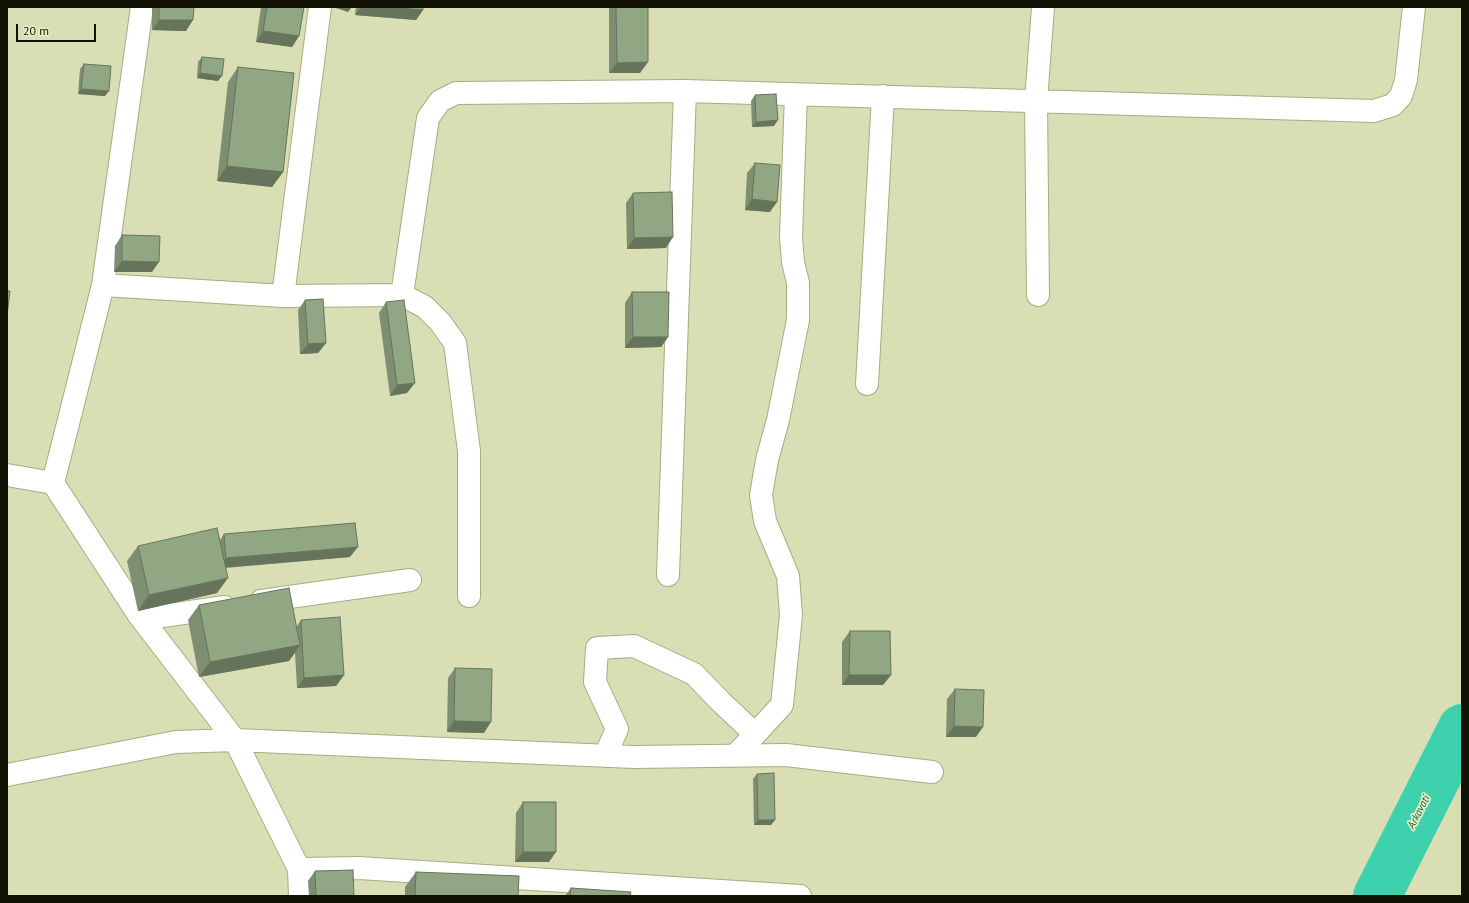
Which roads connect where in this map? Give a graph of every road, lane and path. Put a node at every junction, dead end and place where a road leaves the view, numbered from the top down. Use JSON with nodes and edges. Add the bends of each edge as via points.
{"nodes":[{"id":1,"x":142,"y":7,"type":"edge"},
{"id":2,"x":320,"y":7,"type":"edge"},
{"id":3,"x":1043,"y":7,"type":"edge"},
{"id":4,"x":1414,"y":7,"type":"edge"},
{"id":5,"x":685,"y":91,"type":"junction"},
{"id":6,"x":796,"y":94,"type":"junction"},
{"id":7,"x":883,"y":96,"type":"junction"},
{"id":8,"x":1036,"y":100,"type":"junction"},
{"id":9,"x":103,"y":285,"type":"junction"},
{"id":10,"x":402,"y":295,"type":"junction"},
{"id":11,"x":283,"y":296,"type":"junction"},
{"id":12,"x":1038,"y":296,"type":"dead end"},
{"id":13,"x":867,"y":384,"type":"dead end"},
{"id":14,"x":7,"y":474,"type":"edge"},
{"id":15,"x":53,"y":483,"type":"junction"},
{"id":16,"x":668,"y":575,"type":"dead end"},
{"id":17,"x":410,"y":580,"type":"dead end"},
{"id":18,"x":469,"y":596,"type":"dead end"},
{"id":19,"x":142,"y":618,"type":"junction"},
{"id":20,"x":755,"y":734,"type":"junction"},
{"id":21,"x":235,"y":740,"type":"junction"},
{"id":22,"x":605,"y":756,"type":"junction"},
{"id":23,"x":735,"y":756,"type":"junction"},
{"id":24,"x":932,"y":772,"type":"dead end"},
{"id":25,"x":7,"y":775,"type":"edge"},
{"id":26,"x":299,"y":869,"type":"junction"},
{"id":27,"x":300,"y":896,"type":"edge"},
{"id":28,"x":800,"y":896,"type":"edge"}],
"edges":[{"from":1,"to":9,"type":"street"},
{"from":2,"to":11,"type":"street"},
{"from":3,"to":8,"type":"street"},
{"from":4,"to":8,"type":"street","via":[[1406,80],[1401,96],[1392,105],[1374,111]]},
{"from":5,"to":6,"type":"street"},
{"from":5,"to":10,"type":"street","via":[[456,93],[440,101],[428,118]]},
{"from":5,"to":16,"type":"street"},
{"from":6,"to":7,"type":"street"},
{"from":6,"to":20,"type":"street","via":[[791,237],[798,283],[798,320],[761,495],[765,521],[788,576],[791,616],[782,705]]},
{"from":7,"to":8,"type":"street"},
{"from":7,"to":13,"type":"street"},
{"from":8,"to":12,"type":"street"},
{"from":9,"to":11,"type":"street"},
{"from":9,"to":15,"type":"street"},
{"from":10,"to":11,"type":"street"},
{"from":10,"to":18,"type":"street","via":[[425,307],[455,343],[470,451]]},
{"from":14,"to":15,"type":"street"},
{"from":15,"to":19,"type":"street"},
{"from":17,"to":19,"type":"street"},
{"from":19,"to":21,"type":"street"},
{"from":20,"to":22,"type":"street","via":[[694,674],[634,646],[597,648],[595,682],[618,729]]},
{"from":20,"to":23,"type":"street"},
{"from":21,"to":22,"type":"street"},
{"from":21,"to":25,"type":"street","via":[[176,742]]},
{"from":21,"to":26,"type":"street"},
{"from":22,"to":23,"type":"street"},
{"from":23,"to":24,"type":"street","via":[[786,755]]},
{"from":26,"to":27,"type":"street"},
{"from":26,"to":28,"type":"street","via":[[359,868]]}]}
